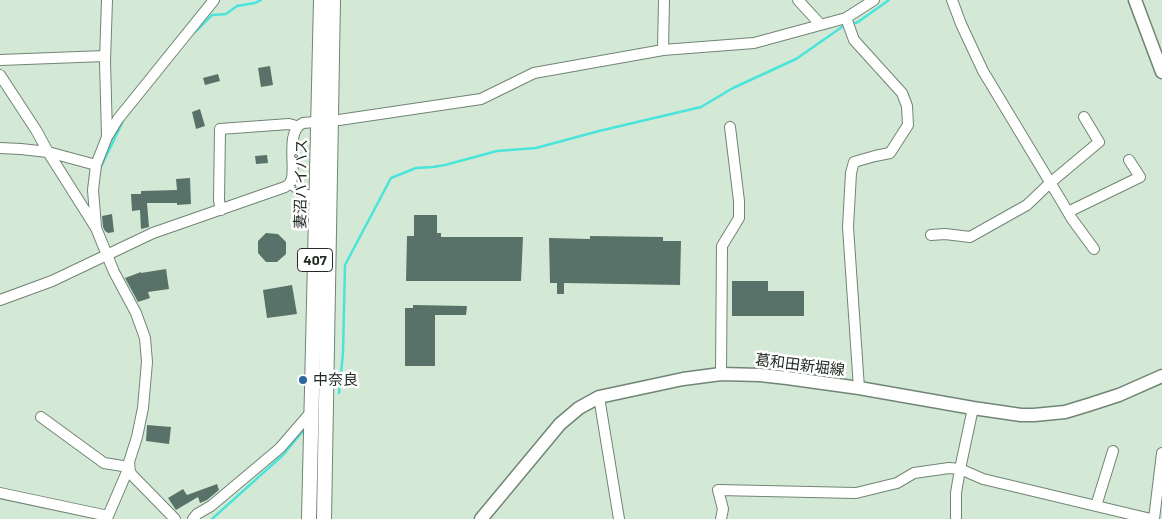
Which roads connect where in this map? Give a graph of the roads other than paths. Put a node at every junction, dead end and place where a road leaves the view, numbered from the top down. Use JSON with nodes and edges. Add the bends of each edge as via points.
{"nodes":[{"id":1,"x":108,"y":0,"type":"edge"},
{"id":2,"x":214,"y":0,"type":"edge"},
{"id":3,"x":321,"y":0,"type":"edge"},
{"id":4,"x":333,"y":0,"type":"edge"},
{"id":5,"x":664,"y":0,"type":"edge"},
{"id":6,"x":798,"y":0,"type":"edge"},
{"id":7,"x":874,"y":0,"type":"edge"},
{"id":8,"x":952,"y":0,"type":"edge"},
{"id":9,"x":1134,"y":0,"type":"edge"},
{"id":10,"x":846,"y":18,"type":"junction"},
{"id":11,"x":820,"y":24,"type":"junction"},
{"id":12,"x":662,"y":50,"type":"junction"},
{"id":13,"x":105,"y":56,"type":"junction"},
{"id":14,"x":0,"y":60,"type":"edge"},
{"id":15,"x":1162,"y":72,"type":"edge"},
{"id":16,"x":0,"y":75,"type":"edge"},
{"id":17,"x":1084,"y":117,"type":"dead end"},
{"id":18,"x":324,"y":122,"type":"junction"},
{"id":19,"x":297,"y":127,"type":"junction"},
{"id":20,"x":730,"y":127,"type":"dead end"},
{"id":21,"x":107,"y":137,"type":"junction"},
{"id":22,"x":0,"y":148,"type":"edge"},
{"id":23,"x":48,"y":152,"type":"junction"},
{"id":24,"x":1129,"y":160,"type":"dead end"},
{"id":25,"x":96,"y":166,"type":"junction"},
{"id":26,"x":290,"y":183,"type":"junction"},
{"id":27,"x":1050,"y":183,"type":"junction"},
{"id":28,"x":317,"y":196,"type":"junction"},
{"id":29,"x":221,"y":210,"type":"junction"},
{"id":30,"x":1068,"y":212,"type":"junction"},
{"id":31,"x":96,"y":228,"type":"junction"},
{"id":32,"x":931,"y":235,"type":"dead end"},
{"id":33,"x":1094,"y":248,"type":"dead end"},
{"id":34,"x":107,"y":255,"type":"junction"},
{"id":35,"x":0,"y":300,"type":"edge"},
{"id":36,"x":721,"y":374,"type":"junction"},
{"id":37,"x":1162,"y":376,"type":"edge"},
{"id":38,"x":859,"y":388,"type":"junction"},
{"id":39,"x":599,"y":397,"type":"junction"},
{"id":40,"x":973,"y":408,"type":"junction"},
{"id":41,"x":312,"y":411,"type":"junction"},
{"id":42,"x":41,"y":417,"type":"dead end"},
{"id":43,"x":1113,"y":451,"type":"dead end"},
{"id":44,"x":1162,"y":453,"type":"edge"},
{"id":45,"x":129,"y":467,"type":"junction"},
{"id":46,"x":960,"y":469,"type":"junction"},
{"id":47,"x":0,"y":493,"type":"edge"},
{"id":48,"x":1096,"y":506,"type":"junction"},
{"id":49,"x":175,"y":519,"type":"edge"},
{"id":50,"x":193,"y":519,"type":"edge"},
{"id":51,"x":309,"y":519,"type":"edge"},
{"id":52,"x":324,"y":519,"type":"edge"},
{"id":53,"x":481,"y":519,"type":"edge"},
{"id":54,"x":619,"y":519,"type":"edge"},
{"id":55,"x":721,"y":519,"type":"edge"},
{"id":56,"x":956,"y":519,"type":"edge"},
{"id":57,"x":1152,"y":519,"type":"edge"}],
"edges":[{"from":1,"to":13,"type":"street"},
{"from":2,"to":21,"type":"street"},
{"from":3,"to":18,"type":"highway","name":"妻沼バイパス","number":"407"},
{"from":4,"to":18,"type":"highway","name":"妻沼バイパス","number":"407"},
{"from":5,"to":12,"type":"street"},
{"from":6,"to":11,"type":"street"},
{"from":7,"to":10,"type":"street"},
{"from":8,"to":27,"type":"street","via":[[983,71]]},
{"from":9,"to":15,"type":"main road"},
{"from":10,"to":11,"type":"street"},
{"from":10,"to":38,"type":"street","via":[[854,40],[902,93],[908,125],[890,154],[854,162],[850,173],[848,227]]},
{"from":11,"to":12,"type":"street","via":[[754,43]]},
{"from":12,"to":18,"type":"street","via":[[534,73],[481,99]]},
{"from":13,"to":14,"type":"street"},
{"from":13,"to":21,"type":"street"},
{"from":16,"to":23,"type":"street"},
{"from":17,"to":27,"type":"street","via":[[1099,142]]},
{"from":18,"to":19,"type":"street","via":[[303,123]]},
{"from":18,"to":28,"type":"highway","name":"妻沼バイパス","number":"407"},
{"from":18,"to":52,"type":"highway","name":"妻沼バイパス","number":"407"},
{"from":19,"to":26,"type":"street"},
{"from":19,"to":29,"type":"street","via":[[289,124],[220,129]]},
{"from":20,"to":36,"type":"street","via":[[739,218],[722,246]]},
{"from":21,"to":25,"type":"street"},
{"from":22,"to":23,"type":"street"},
{"from":23,"to":25,"type":"street"},
{"from":23,"to":31,"type":"street"},
{"from":24,"to":30,"type":"street","via":[[1140,177]]},
{"from":25,"to":31,"type":"street","via":[[93,190]]},
{"from":26,"to":28,"type":"street","via":[[306,195]]},
{"from":26,"to":29,"type":"street"},
{"from":27,"to":30,"type":"street"},
{"from":27,"to":32,"type":"street","via":[[1027,205],[970,237]]},
{"from":28,"to":41,"type":"highway","name":"妻沼バイパス","number":"407"},
{"from":29,"to":34,"type":"street","via":[[141,237]]},
{"from":30,"to":33,"type":"street"},
{"from":31,"to":34,"type":"street"},
{"from":34,"to":35,"type":"street"},
{"from":34,"to":45,"type":"street","via":[[145,338],[147,362],[143,408]]},
{"from":36,"to":38,"type":"main road","name":"葛和田新堀線","via":[[760,375]]},
{"from":36,"to":39,"type":"main road","name":"葛和田新堀線","via":[[683,378]]},
{"from":37,"to":40,"type":"main road","name":"葛和田新堀線","via":[[1118,395],[1065,412],[1021,415]]},
{"from":38,"to":40,"type":"main road","name":"葛和田新堀線"},
{"from":39,"to":53,"type":"main road","name":"葛和田新堀線","via":[[560,424]]},
{"from":39,"to":54,"type":"street"},
{"from":40,"to":46,"type":"street"},
{"from":41,"to":50,"type":"street","via":[[280,448]]},
{"from":41,"to":51,"type":"highway","name":"妻沼バイパス","number":"407"},
{"from":42,"to":45,"type":"street","via":[[104,463]]},
{"from":43,"to":48,"type":"street"},
{"from":44,"to":57,"type":"street"},
{"from":45,"to":47,"type":"street","via":[[108,516]]},
{"from":45,"to":49,"type":"street","via":[[133,476]]},
{"from":46,"to":48,"type":"street","via":[[984,479]]},
{"from":46,"to":55,"type":"street","via":[[914,473],[897,483],[856,493],[718,490],[723,509]]},
{"from":46,"to":56,"type":"street"},
{"from":48,"to":57,"type":"street"}]}
